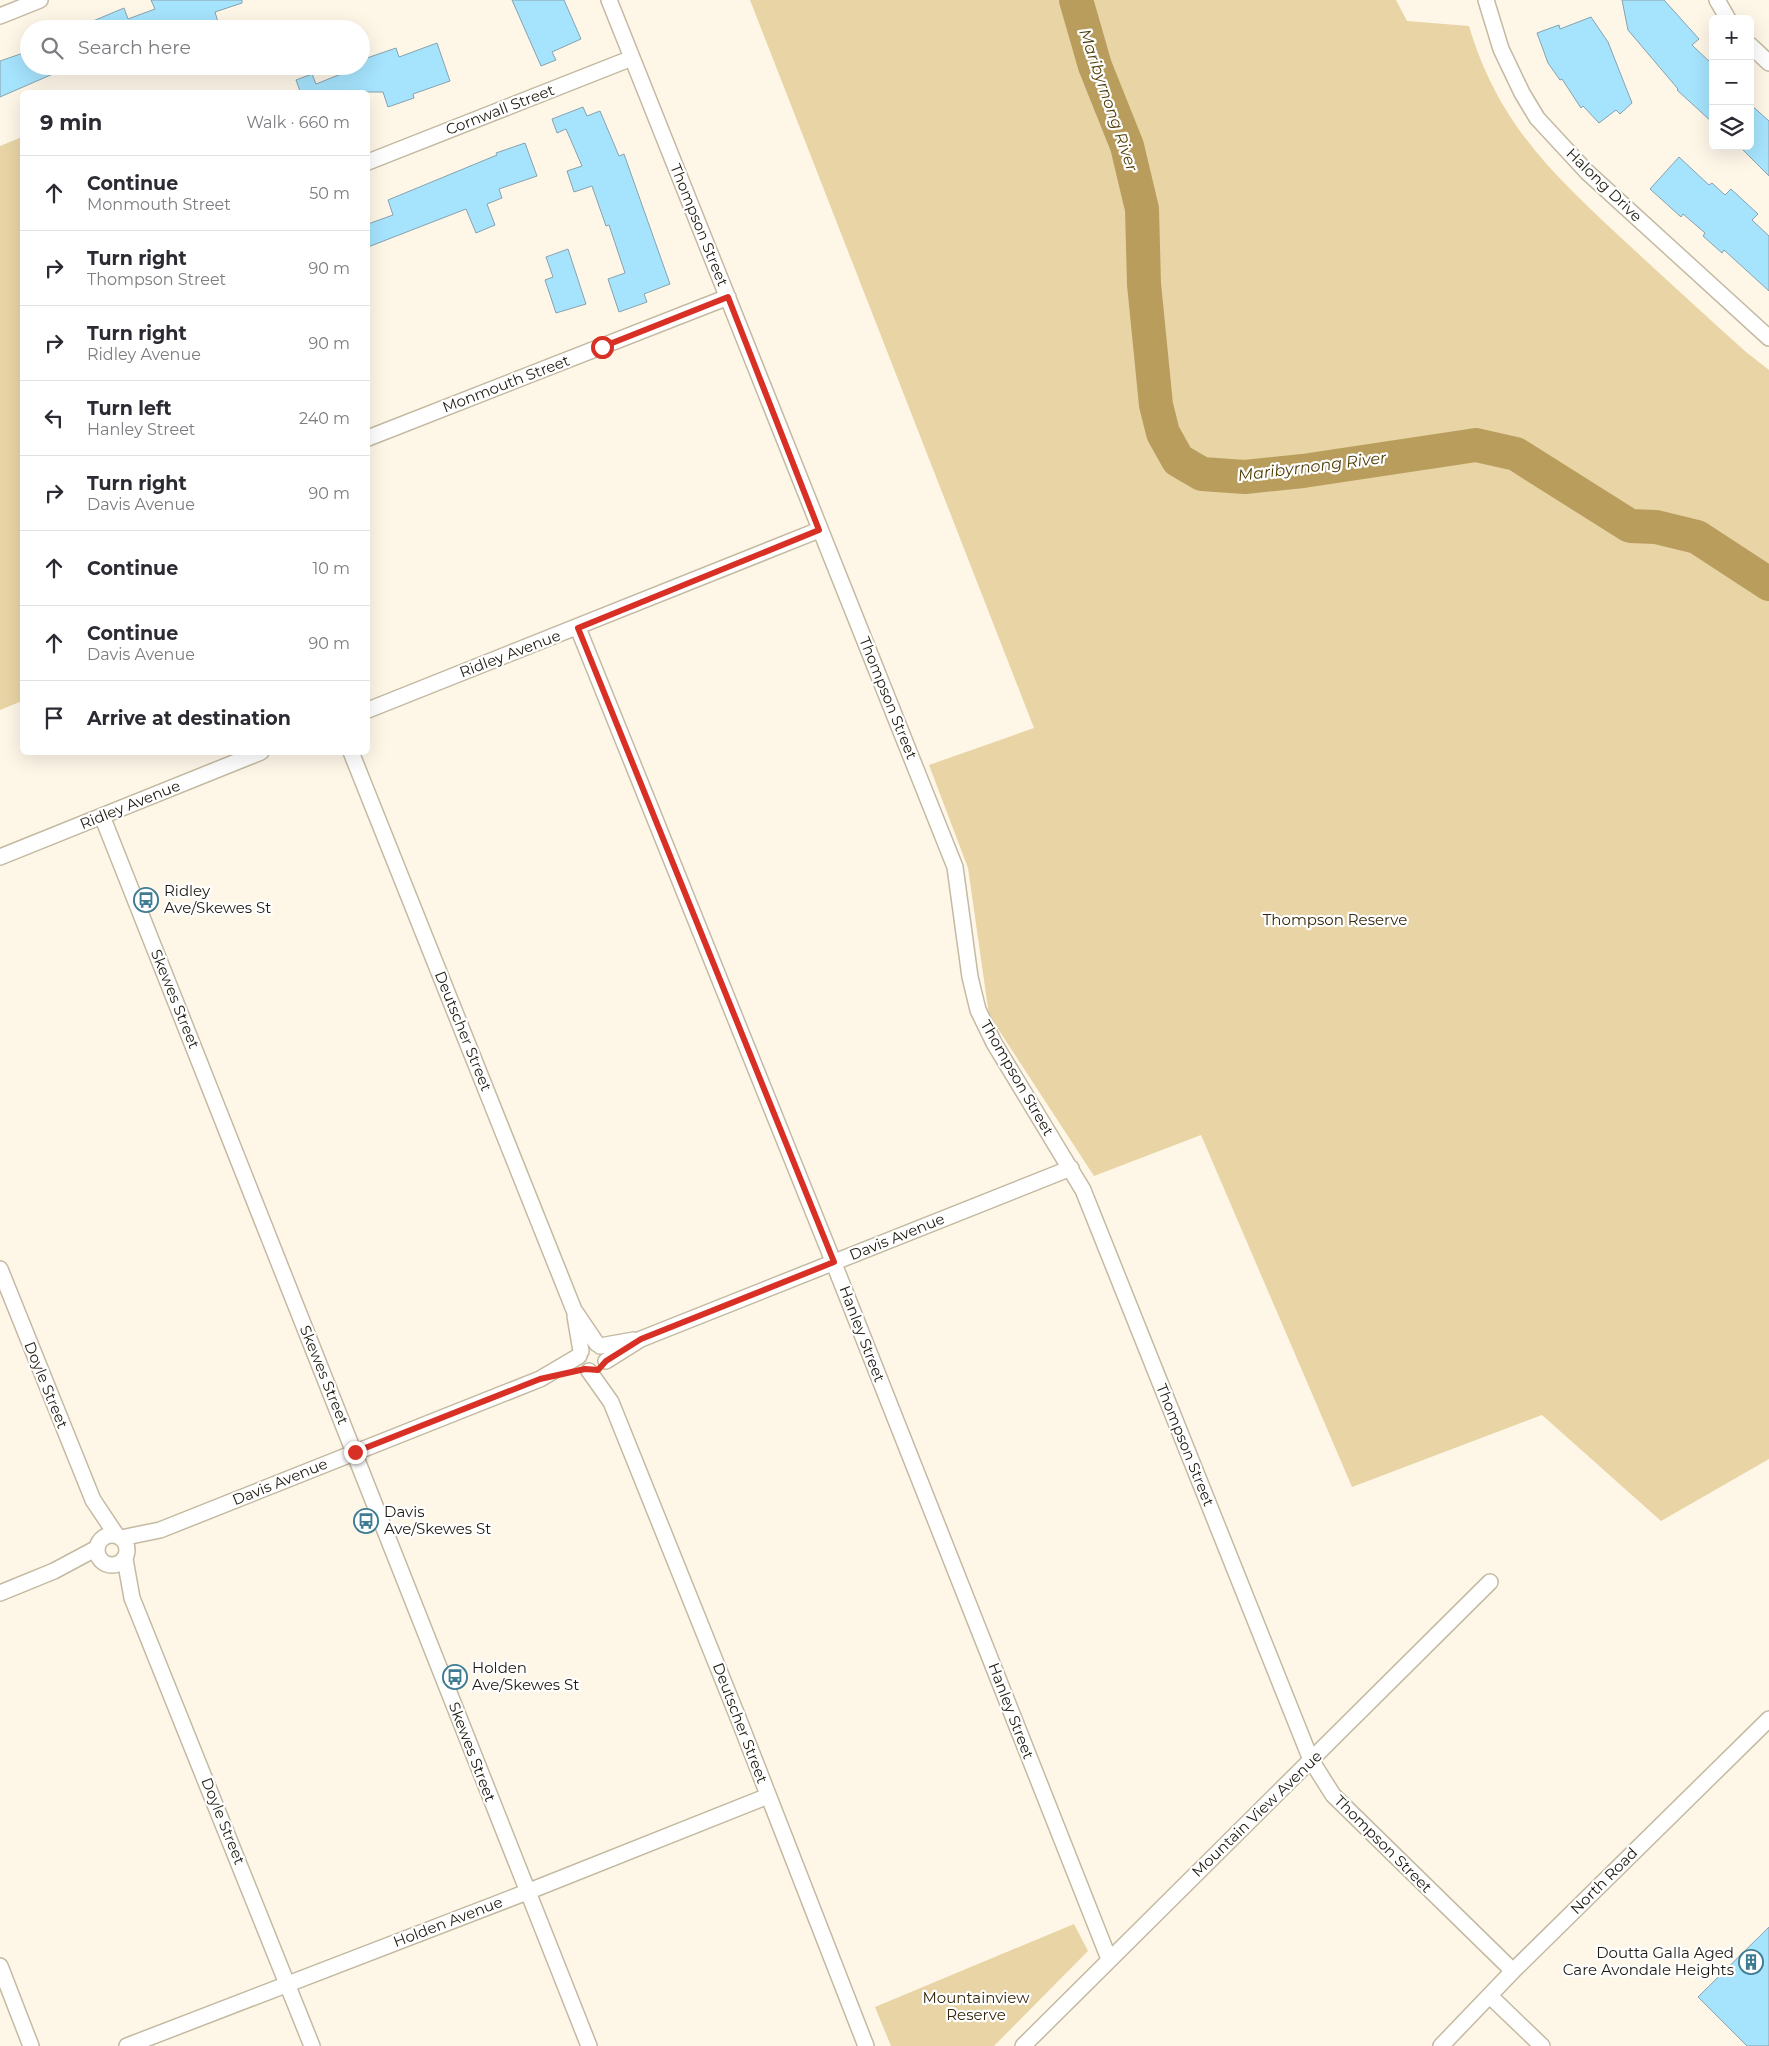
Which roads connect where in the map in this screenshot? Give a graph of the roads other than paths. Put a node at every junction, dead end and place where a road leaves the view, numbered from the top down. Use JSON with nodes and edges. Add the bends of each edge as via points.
{"nodes":[{"id":1,"x":40,"y":0,"type":"edge"},
{"id":2,"x":609,"y":0,"type":"edge"},
{"id":3,"x":1486,"y":0,"type":"edge"},
{"id":4,"x":1717,"y":0,"type":"edge"},
{"id":5,"x":1726,"y":15,"type":"edge"},
{"id":6,"x":0,"y":16,"type":"edge"},
{"id":7,"x":1754,"y":50,"type":"edge"},
{"id":8,"x":632,"y":58,"type":"junction"},
{"id":9,"x":1769,"y":63,"type":"edge"},
{"id":10,"x":370,"y":161,"type":"edge"},
{"id":11,"x":728,"y":297,"type":"junction"},
{"id":12,"x":1769,"y":338,"type":"edge"},
{"id":13,"x":370,"y":437,"type":"edge"},
{"id":14,"x":819,"y":530,"type":"junction"},
{"id":15,"x":578,"y":628,"type":"junction"},
{"id":16,"x":370,"y":709,"type":"edge"},
{"id":17,"x":254,"y":755,"type":"edge"},
{"id":18,"x":352,"y":755,"type":"edge"},
{"id":19,"x":102,"y":816,"type":"junction"},
{"id":20,"x":0,"y":857,"type":"edge"},
{"id":21,"x":1070,"y":1168,"type":"junction"},
{"id":22,"x":834,"y":1262,"type":"junction"},
{"id":23,"x":0,"y":1269,"type":"edge"},
{"id":24,"x":574,"y":1310,"type":"junction"},
{"id":25,"x":641,"y":1339,"type":"junction"},
{"id":26,"x":599,"y":1346,"type":"junction"},
{"id":27,"x":584,"y":1362,"type":"junction"},
{"id":28,"x":605,"y":1363,"type":"junction"},
{"id":29,"x":611,"y":1402,"type":"junction"},
{"id":30,"x":355,"y":1452,"type":"junction"},
{"id":31,"x":93,"y":1500,"type":"junction"},
{"id":32,"x":98,"y":1545,"type":"junction"},
{"id":33,"x":122,"y":1546,"type":"junction"},
{"id":34,"x":106,"y":1564,"type":"junction"},
{"id":35,"x":54,"y":1572,"type":"junction"},
{"id":36,"x":1490,"y":1582,"type":"dead end"},
{"id":37,"x":0,"y":1593,"type":"edge"},
{"id":38,"x":132,"y":1598,"type":"junction"},
{"id":39,"x":1769,"y":1719,"type":"edge"},
{"id":40,"x":1312,"y":1760,"type":"junction"},
{"id":41,"x":768,"y":1796,"type":"junction"},
{"id":42,"x":527,"y":1892,"type":"junction"},
{"id":43,"x":1108,"y":1959,"type":"junction"},
{"id":44,"x":0,"y":1966,"type":"edge"},
{"id":45,"x":1513,"y":1971,"type":"junction"},
{"id":46,"x":288,"y":1984,"type":"junction"},
{"id":47,"x":1490,"y":1996,"type":"junction"},
{"id":48,"x":31,"y":2046,"type":"edge"},
{"id":49,"x":127,"y":2046,"type":"edge"},
{"id":50,"x":312,"y":2046,"type":"edge"},
{"id":51,"x":589,"y":2046,"type":"edge"},
{"id":52,"x":866,"y":2046,"type":"edge"},
{"id":53,"x":1023,"y":2046,"type":"edge"},
{"id":54,"x":1441,"y":2046,"type":"edge"},
{"id":55,"x":1542,"y":2046,"type":"edge"}],
"edges":[{"from":1,"to":6,"type":"street"},
{"from":2,"to":8,"type":"street","name":"Thompson Street"},
{"from":3,"to":12,"type":"street","name":"Halong Drive","via":[[1501,49],[1536,118],[1588,172]]},
{"from":4,"to":5,"type":"street"},
{"from":7,"to":9,"type":"street"},
{"from":8,"to":10,"type":"street","name":"Cornwall Street"},
{"from":8,"to":11,"type":"street","name":"Thompson Street"},
{"from":11,"to":13,"type":"street","name":"Monmouth Street"},
{"from":11,"to":14,"type":"street","name":"Thompson Street"},
{"from":14,"to":15,"type":"street","name":"Ridley Avenue"},
{"from":14,"to":21,"type":"street","name":"Thompson Street","via":[[955,867],[970,977],[978,1010],[994,1043]]},
{"from":15,"to":16,"type":"street","name":"Ridley Avenue"},
{"from":15,"to":22,"type":"street","name":"Hanley Street"},
{"from":17,"to":19,"type":"street","name":"Ridley Avenue"},
{"from":18,"to":24,"type":"street","name":"Deutscher Street"},
{"from":19,"to":20,"type":"street","name":"Ridley Avenue"},
{"from":19,"to":30,"type":"street","name":"Skewes Street"},
{"from":21,"to":22,"type":"street","name":"Davis Avenue"},
{"from":21,"to":40,"type":"street","name":"Thompson Street","via":[[1083,1190]]},
{"from":22,"to":25,"type":"street","name":"Davis Avenue"},
{"from":22,"to":43,"type":"street","name":"Hanley Street"},
{"from":23,"to":31,"type":"street","name":"Doyle Street"},
{"from":24,"to":26,"type":"street","name":"Deutscher Street"},
{"from":24,"to":27,"type":"street","name":"Deutscher Street"},
{"from":25,"to":26,"type":"street","name":"Davis Avenue"},
{"from":25,"to":28,"type":"street","name":"Davis Avenue"},
{"from":26,"to":27,"type":"street","via":[[588,1345]]},
{"from":26,"to":28,"type":"street","via":[[606,1353]]},
{"from":27,"to":28,"type":"street","via":[[598,1370]]},
{"from":27,"to":29,"type":"street","name":"Deutscher Street"},
{"from":27,"to":30,"type":"street","name":"Davis Avenue"},
{"from":28,"to":29,"type":"street","name":"Deutscher Street"},
{"from":29,"to":41,"type":"street","name":"Deutscher Street"},
{"from":30,"to":33,"type":"street","name":"Davis Avenue"},
{"from":30,"to":42,"type":"street","name":"Skewes Street"},
{"from":31,"to":32,"type":"street","name":"Doyle Street"},
{"from":31,"to":33,"type":"street","name":"Doyle Street"},
{"from":32,"to":33,"type":"street","via":[[106,1536]]},
{"from":32,"to":34,"type":"street","via":[[98,1556]]},
{"from":32,"to":35,"type":"street"},
{"from":33,"to":34,"type":"street","via":[[117,1564]]},
{"from":33,"to":38,"type":"street","name":"Doyle Street"},
{"from":34,"to":35,"type":"street"},
{"from":34,"to":38,"type":"street","name":"Doyle Street"},
{"from":35,"to":37,"type":"street"},
{"from":36,"to":40,"type":"street","name":"Mountain View Avenue"},
{"from":38,"to":46,"type":"street","name":"Doyle Street"},
{"from":39,"to":45,"type":"street","name":"North Road"},
{"from":40,"to":43,"type":"street","name":"Mountain View Avenue"},
{"from":40,"to":45,"type":"street","name":"Thompson Street","via":[[1333,1794]]},
{"from":41,"to":42,"type":"street","name":"Holden Avenue"},
{"from":41,"to":52,"type":"street","name":"Deutscher Street"},
{"from":42,"to":46,"type":"street","name":"Holden Avenue"},
{"from":42,"to":51,"type":"street","name":"Skewes Street"},
{"from":43,"to":53,"type":"street","name":"Mountain View Avenue"},
{"from":44,"to":48,"type":"street"},
{"from":45,"to":47,"type":"street","name":"North Road"},
{"from":46,"to":49,"type":"street","name":"Holden Avenue"},
{"from":46,"to":50,"type":"street","name":"Doyle Street"},
{"from":47,"to":54,"type":"street","name":"North Road"},
{"from":47,"to":55,"type":"street"}]}
